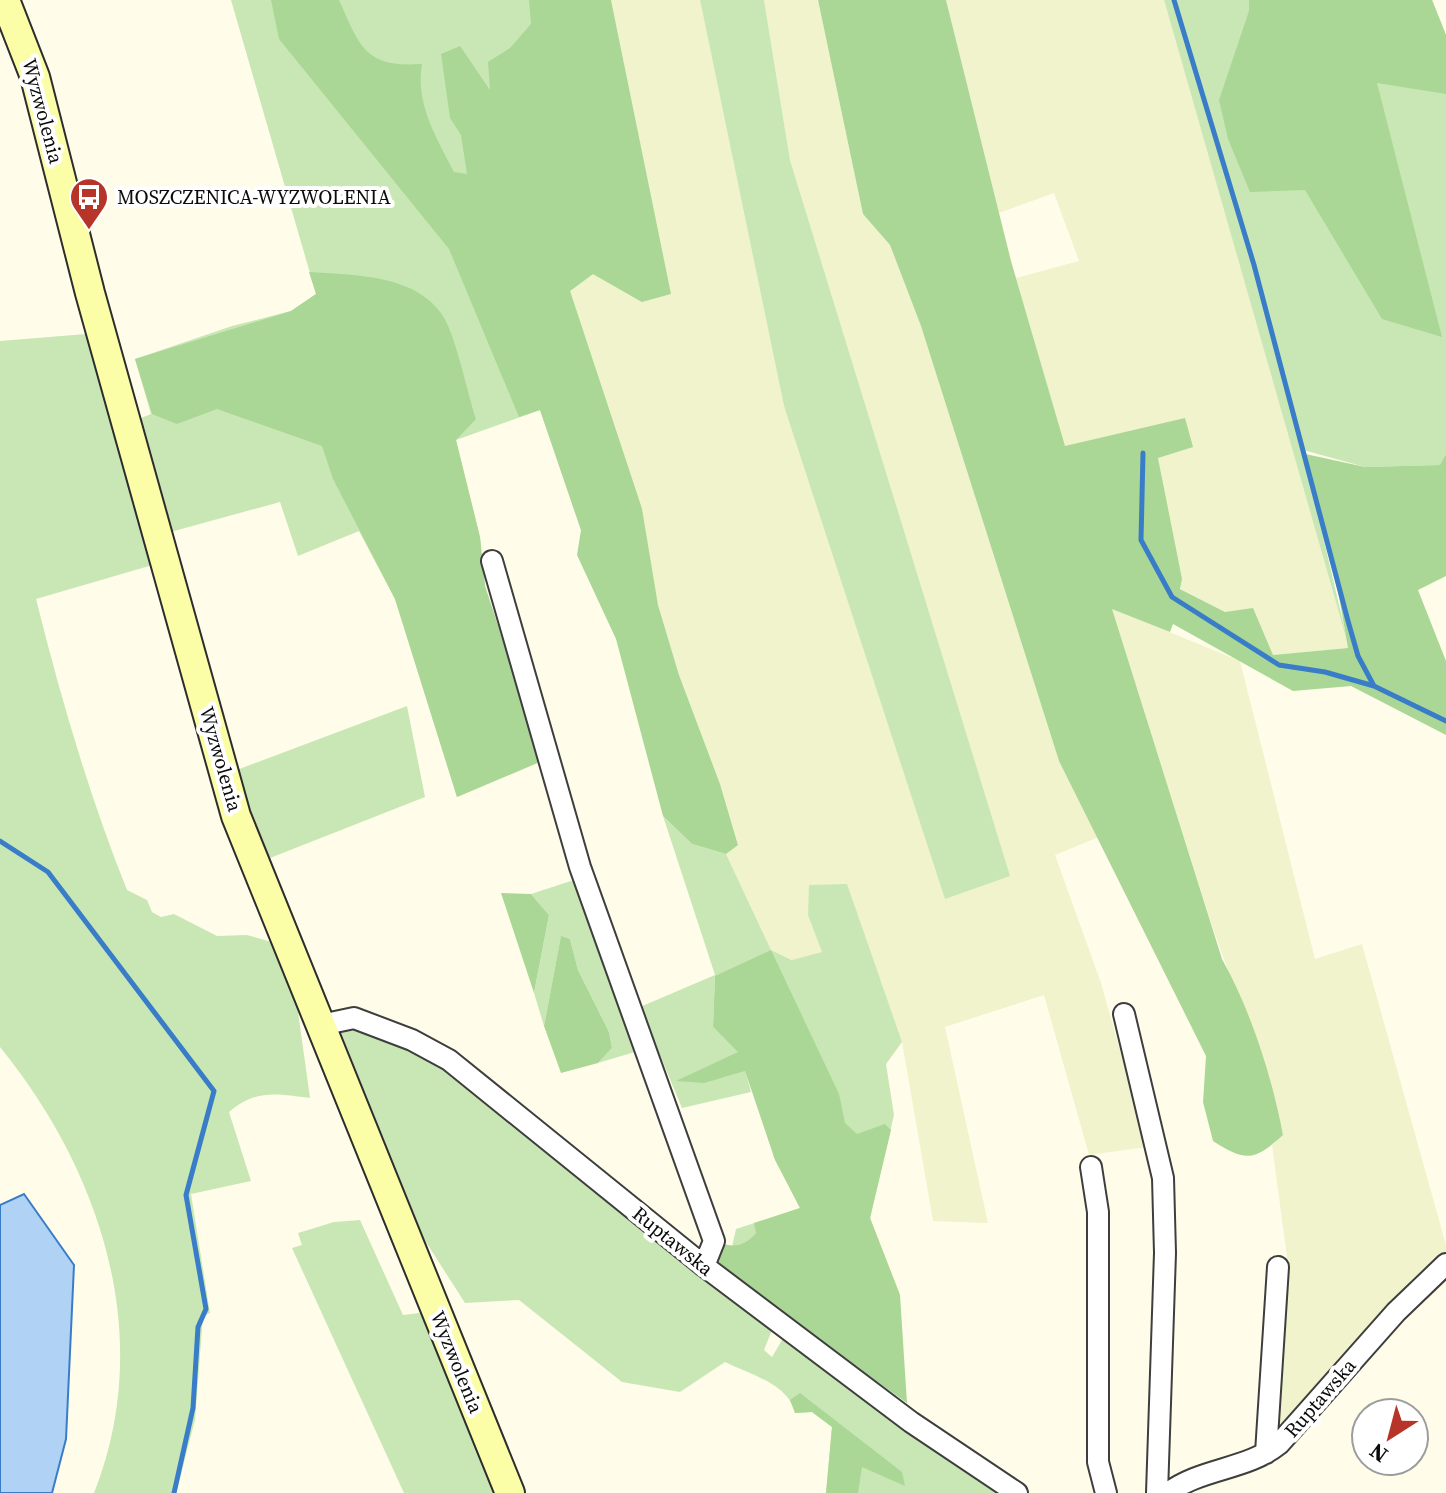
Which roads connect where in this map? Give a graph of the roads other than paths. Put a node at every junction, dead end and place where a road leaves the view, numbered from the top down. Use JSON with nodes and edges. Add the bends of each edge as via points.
{"nodes":[{"id":1,"x":5,"y":0,"type":"edge"},
{"id":2,"x":492,"y":561,"type":"dead end"},
{"id":3,"x":1124,"y":1014,"type":"dead end"},
{"id":4,"x":321,"y":1025,"type":"junction"},
{"id":5,"x":1091,"y":1167,"type":"dead end"},
{"id":6,"x":1446,"y":1264,"type":"edge"},
{"id":7,"x":704,"y":1266,"type":"junction"},
{"id":8,"x":1278,"y":1267,"type":"dead end"},
{"id":9,"x":1266,"y":1453,"type":"junction"},
{"id":10,"x":510,"y":1493,"type":"edge"},
{"id":11,"x":1017,"y":1493,"type":"edge"},
{"id":12,"x":1106,"y":1493,"type":"edge"},
{"id":13,"x":1157,"y":1493,"type":"edge"},
{"id":14,"x":1168,"y":1493,"type":"edge"}],
"edges":[{"from":1,"to":4,"type":"street","name":"Wyzwolenia","via":[[35,77],[236,816]]},
{"from":2,"to":7,"type":"street","via":[[580,867],[714,1241]]},
{"from":3,"to":13,"type":"street","via":[[1163,1178]]},
{"from":4,"to":7,"type":"street","name":"Ruptawska","via":[[354,1018],[449,1060]]},
{"from":4,"to":10,"type":"street","name":"Wyzwolenia"},
{"from":5,"to":12,"type":"street","via":[[1098,1212],[1098,1462]]},
{"from":6,"to":9,"type":"street","name":"Ruptawska"},
{"from":7,"to":11,"type":"street","name":"Ruptawska","via":[[911,1422]]},
{"from":8,"to":9,"type":"street"},
{"from":9,"to":14,"type":"street","name":"Ruptawska","via":[[1195,1477]]}]}
